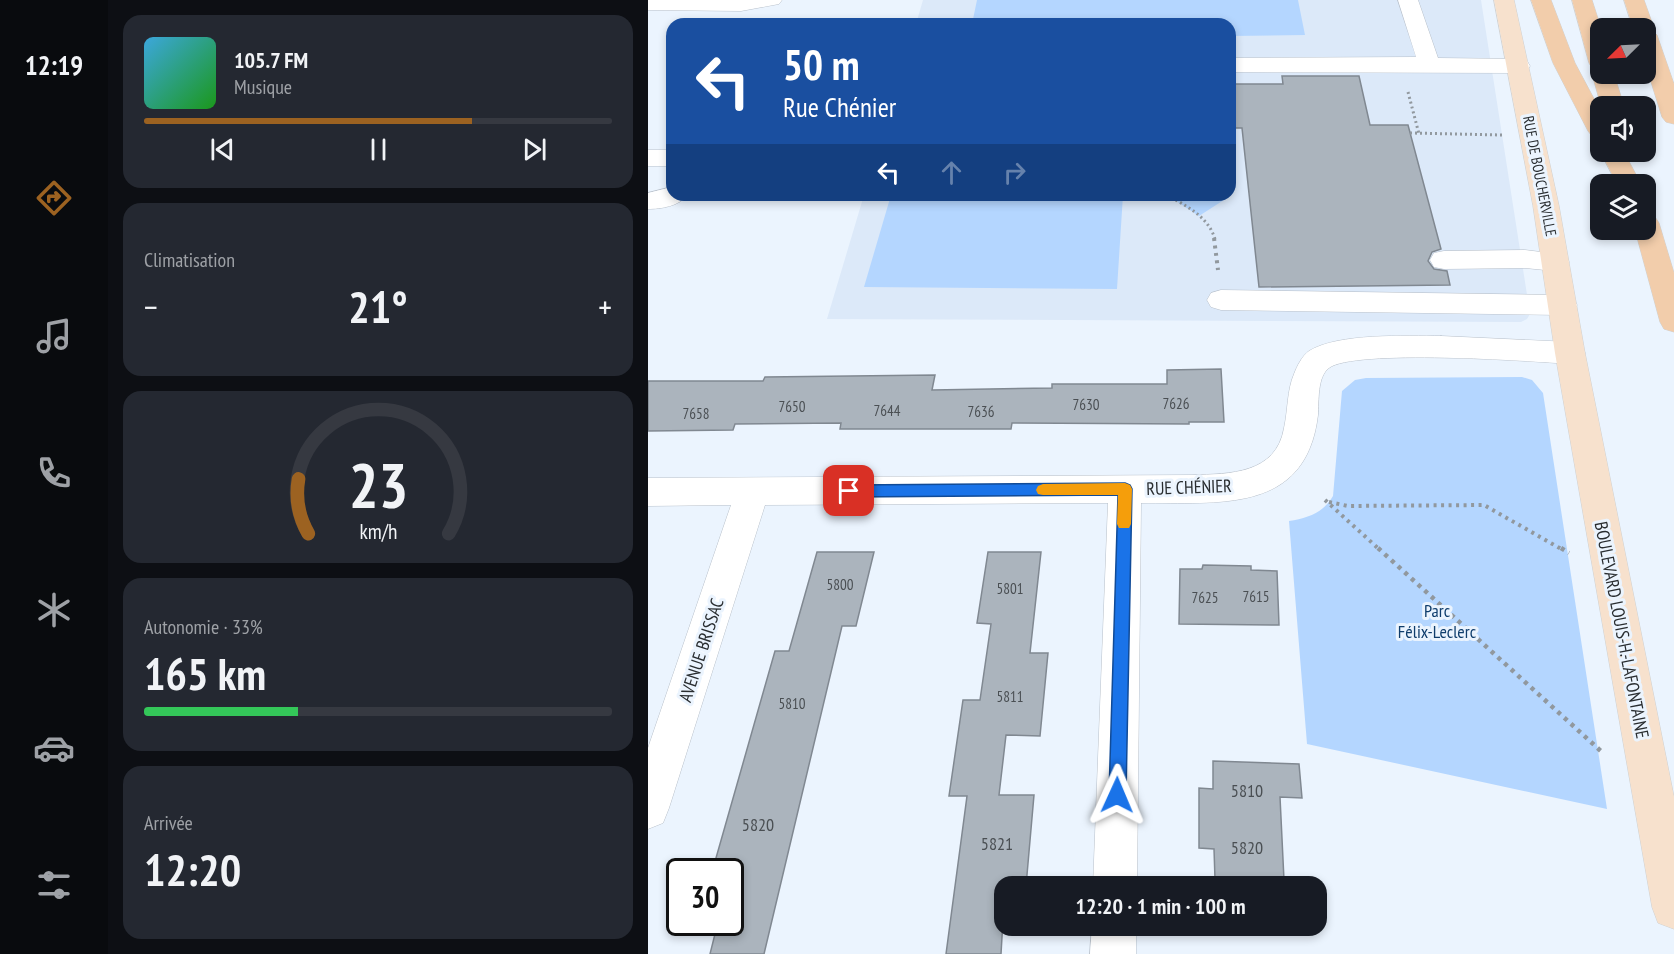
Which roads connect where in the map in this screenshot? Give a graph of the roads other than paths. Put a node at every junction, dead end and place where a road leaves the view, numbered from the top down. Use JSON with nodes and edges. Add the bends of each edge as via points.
{"nodes":[{"id":1,"x":772,"y":0,"type":"edge"},
{"id":2,"x":1408,"y":0,"type":"edge"},
{"id":3,"x":1504,"y":0,"type":"edge"},
{"id":4,"x":1541,"y":0,"type":"edge"},
{"id":5,"x":1582,"y":0,"type":"edge"},
{"id":6,"x":1634,"y":0,"type":"edge"},
{"id":7,"x":648,"y":4,"type":"edge"},
{"id":8,"x":1640,"y":18,"type":"edge"},
{"id":9,"x":1590,"y":28,"type":"edge"},
{"id":10,"x":1429,"y":64,"type":"junction"},
{"id":11,"x":1656,"y":64,"type":"edge"},
{"id":12,"x":1236,"y":65,"type":"edge"},
{"id":13,"x":1519,"y":66,"type":"junction"},
{"id":14,"x":1590,"y":112,"type":"edge"},
{"id":15,"x":1674,"y":117,"type":"edge"},
{"id":16,"x":648,"y":158,"type":"edge"},
{"id":17,"x":666,"y":158,"type":"edge"},
{"id":18,"x":666,"y":198,"type":"edge"},
{"id":19,"x":648,"y":201,"type":"edge"},
{"id":20,"x":1651,"y":240,"type":"edge"},
{"id":21,"x":1444,"y":260,"type":"dead end"},
{"id":22,"x":1555,"y":262,"type":"junction"},
{"id":23,"x":1220,"y":287,"type":"road end"},
{"id":24,"x":1563,"y":304,"type":"junction"},
{"id":25,"x":1674,"y":322,"type":"edge"},
{"id":26,"x":1570,"y":353,"type":"junction"},
{"id":27,"x":1125,"y":489,"type":"junction"},
{"id":28,"x":753,"y":491,"type":"junction"},
{"id":29,"x":648,"y":492,"type":"edge"},
{"id":30,"x":648,"y":808,"type":"edge"},
{"id":31,"x":1115,"y":876,"type":"edge"},
{"id":32,"x":1674,"y":907,"type":"edge"},
{"id":33,"x":1114,"y":936,"type":"edge"},
{"id":34,"x":1113,"y":954,"type":"edge"}],
"edges":[{"from":1,"to":7,"type":"street","via":[[741,5]]},
{"from":2,"to":10,"type":"street"},
{"from":3,"to":13,"type":"main road","name":"RUE DE BOUCHERVILLE"},
{"from":4,"to":14,"type":"highway","via":[[1564,63]]},
{"from":5,"to":9,"type":"highway"},
{"from":6,"to":8,"type":"highway"},
{"from":10,"to":12,"type":"street"},
{"from":10,"to":13,"type":"street"},
{"from":11,"to":15,"type":"highway"},
{"from":13,"to":22,"type":"main road","name":"RUE DE BOUCHERVILLE"},
{"from":16,"to":17,"type":"street"},
{"from":18,"to":19,"type":"street"},
{"from":20,"to":25,"type":"highway"},
{"from":21,"to":22,"type":"street"},
{"from":22,"to":24,"type":"main road","name":"RUE DE BOUCHERVILLE"},
{"from":23,"to":24,"type":"street"},
{"from":24,"to":26,"type":"main road","name":"RUE DE BOUCHERVILLE"},
{"from":26,"to":27,"type":"street","name":"RUE CHÉNIER","via":[[1507,349],[1335,352],[1314,364],[1305,388],[1303,418],[1294,452],[1269,477],[1231,487]]},
{"from":26,"to":32,"type":"main road","name":"BOULEVARD LOUIS-H.-LAFONTAINE"},
{"from":27,"to":28,"type":"street","name":"RUE CHÉNIER"},
{"from":27,"to":31,"type":"street"},
{"from":28,"to":29,"type":"street","name":"RUE CHÉNIER"},
{"from":28,"to":30,"type":"street","name":"AVENUE BRISSAC"},
{"from":33,"to":34,"type":"street"}]}
